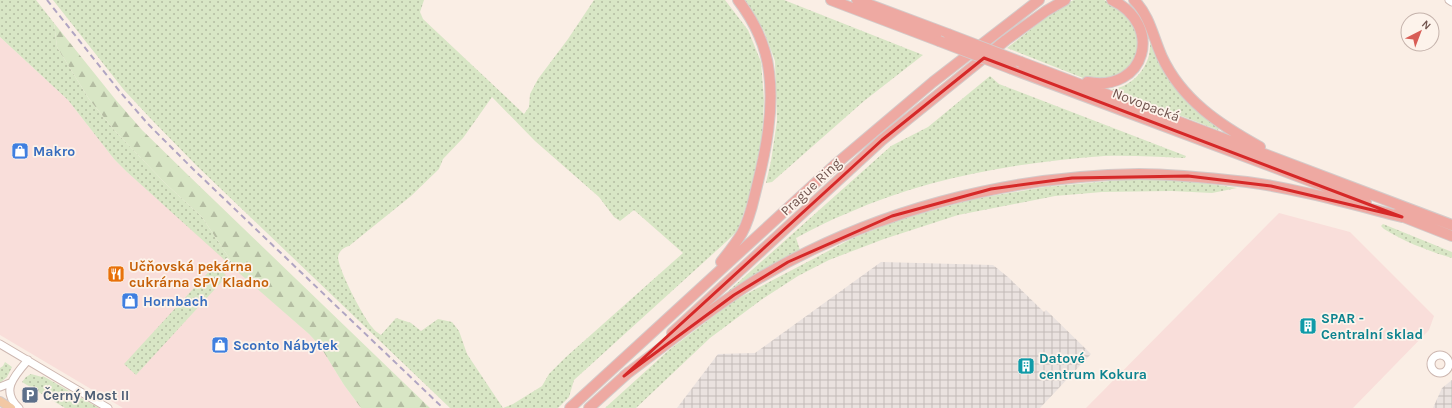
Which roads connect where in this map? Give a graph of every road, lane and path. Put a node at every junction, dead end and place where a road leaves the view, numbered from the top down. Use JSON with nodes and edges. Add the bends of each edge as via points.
{"nodes":[{"id":1,"x":738,"y":0,"type":"edge"},
{"id":2,"x":831,"y":0,"type":"edge"},
{"id":3,"x":857,"y":0,"type":"edge"},
{"id":4,"x":1039,"y":0,"type":"edge"},
{"id":5,"x":1064,"y":0,"type":"edge"},
{"id":6,"x":1112,"y":0,"type":"edge"},
{"id":7,"x":1134,"y":0,"type":"edge"},
{"id":8,"x":1449,"y":0,"type":"edge"},
{"id":9,"x":1452,"y":2,"type":"edge"},
{"id":10,"x":1064,"y":78,"type":"junction"},
{"id":11,"x":1291,"y":164,"type":"junction"},
{"id":12,"x":1402,"y":217,"type":"junction"},
{"id":13,"x":1452,"y":225,"type":"edge"},
{"id":14,"x":1452,"y":236,"type":"edge"},
{"id":15,"x":696,"y":291,"type":"junction"},
{"id":16,"x":0,"y":344,"type":"edge"},
{"id":17,"x":28,"y":360,"type":"junction"},
{"id":18,"x":624,"y":376,"type":"junction"},
{"id":19,"x":10,"y":384,"type":"junction"},
{"id":20,"x":0,"y":387,"type":"edge"},
{"id":21,"x":0,"y":401,"type":"edge"},
{"id":22,"x":11,"y":408,"type":"edge"},
{"id":23,"x":19,"y":408,"type":"edge"},
{"id":24,"x":108,"y":408,"type":"edge"},
{"id":25,"x":570,"y":408,"type":"edge"},
{"id":26,"x":589,"y":408,"type":"edge"}],
"edges":[{"from":1,"to":15,"type":"highway","via":[[753,22],[767,60],[771,94],[768,134],[754,200],[742,232],[726,256]]},
{"from":2,"to":12,"type":"highway","name":"Novopacká","bridge":true},
{"from":3,"to":10,"type":"highway","name":"Novopacká","bridge":true},
{"from":4,"to":15,"type":"highway","name":"Prague Ring","via":[[957,62],[836,164]]},
{"from":5,"to":18,"type":"highway","name":"Prague Ring","via":[[1012,36],[882,140]]},
{"from":6,"to":10,"type":"highway","via":[[1129,12],[1140,30],[1143,45],[1137,64],[1132,72],[1111,83],[1096,84]]},
{"from":7,"to":11,"type":"highway","via":[[1146,16],[1171,74],[1194,102],[1229,129]]},
{"from":8,"to":9,"type":"street"},
{"from":10,"to":11,"type":"highway","name":"Novopacká"},
{"from":11,"to":13,"type":"highway","name":"Novopacká"},
{"from":12,"to":14,"type":"highway","name":"Novopacká"},
{"from":12,"to":18,"type":"highway","via":[[1271,186],[1188,176],[1140,174],[1079,177],[992,189],[892,216],[788,262],[734,295]]},
{"from":15,"to":25,"type":"highway","name":"Prague Ring"},
{"from":16,"to":17,"type":"street"},
{"from":17,"to":19,"type":"street"},
{"from":17,"to":24,"type":"street"},
{"from":18,"to":26,"type":"highway","name":"Prague Ring"},
{"from":19,"to":20,"type":"street"},
{"from":19,"to":23,"type":"street","via":[[9,395]]},
{"from":21,"to":22,"type":"main road"}]}
